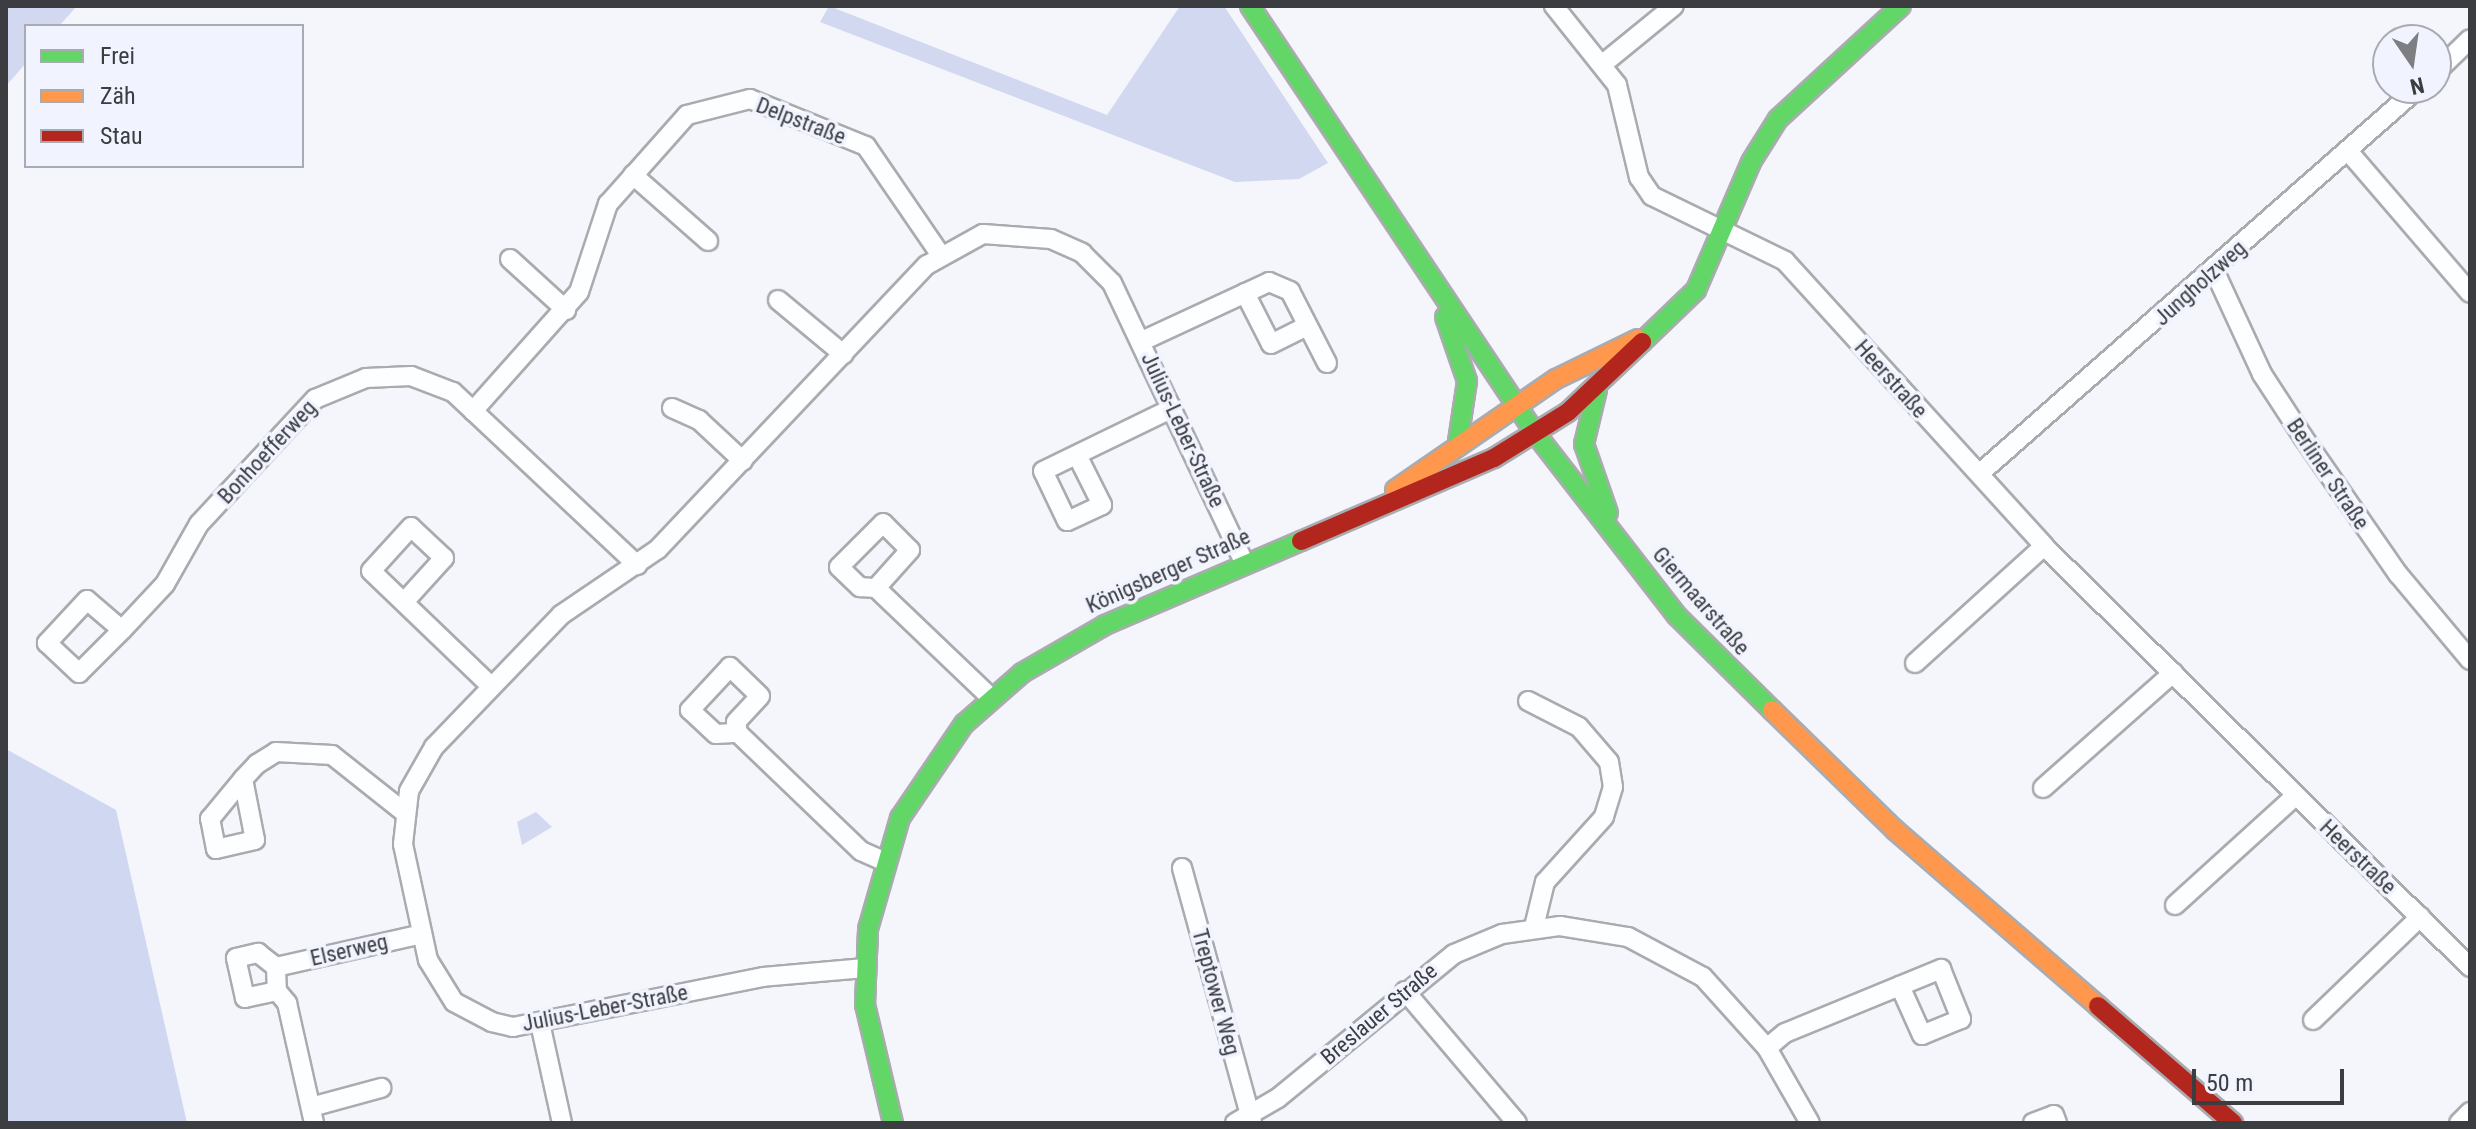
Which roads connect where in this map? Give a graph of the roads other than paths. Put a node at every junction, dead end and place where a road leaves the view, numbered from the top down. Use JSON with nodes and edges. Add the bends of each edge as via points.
{"nodes":[{"id":1,"x":1250,"y":6,"type":"edge"},
{"id":2,"x":1554,"y":6,"type":"edge"},
{"id":3,"x":1674,"y":6,"type":"edge"},
{"id":4,"x":1901,"y":6,"type":"edge"},
{"id":5,"x":2470,"y":39,"type":"edge"},
{"id":6,"x":2452,"y":56,"type":"edge"},
{"id":7,"x":1604,"y":63,"type":"junction"},
{"id":8,"x":2400,"y":104,"type":"edge"},
{"id":9,"x":2348,"y":151,"type":"junction"},
{"id":10,"x":633,"y":175,"type":"junction"},
{"id":11,"x":1725,"y":231,"type":"junction"},
{"id":12,"x":708,"y":241,"type":"dead end"},
{"id":13,"x":940,"y":254,"type":"junction"},
{"id":14,"x":510,"y":259,"type":"dead end"},
{"id":15,"x":2214,"y":270,"type":"junction"},
{"id":16,"x":1431,"y":279,"type":"junction"},
{"id":17,"x":1245,"y":293,"type":"junction"},
{"id":18,"x":2470,"y":293,"type":"edge"},
{"id":19,"x":778,"y":300,"type":"dead end"},
{"id":20,"x":566,"y":310,"type":"junction"},
{"id":21,"x":1307,"y":326,"type":"junction"},
{"id":22,"x":1651,"y":332,"type":"junction"},
{"id":23,"x":1142,"y":341,"type":"junction"},
{"id":24,"x":843,"y":354,"type":"junction"},
{"id":25,"x":1327,"y":363,"type":"dead end"},
{"id":26,"x":1597,"y":390,"type":"junction"},
{"id":27,"x":1516,"y":406,"type":"junction"},
{"id":28,"x":672,"y":408,"type":"dead end"},
{"id":29,"x":1173,"y":408,"type":"junction"},
{"id":30,"x":473,"y":411,"type":"junction"},
{"id":31,"x":1535,"y":433,"type":"junction"},
{"id":32,"x":1458,"y":441,"type":"junction"},
{"id":33,"x":1077,"y":455,"type":"dead end"},
{"id":34,"x":743,"y":461,"type":"junction"},
{"id":35,"x":1979,"y":474,"type":"junction"},
{"id":36,"x":1375,"y":505,"type":"junction"},
{"id":37,"x":1621,"y":544,"type":"junction"},
{"id":38,"x":2044,"y":546,"type":"junction"},
{"id":39,"x":1244,"y":562,"type":"junction"},
{"id":40,"x":637,"y":565,"type":"junction"},
{"id":41,"x":876,"y":588,"type":"dead end"},
{"id":42,"x":405,"y":601,"type":"dead end"},
{"id":43,"x":122,"y":630,"type":"dead end"},
{"id":44,"x":2470,"y":660,"type":"edge"},
{"id":45,"x":1915,"y":663,"type":"dead end"},
{"id":46,"x":2173,"y":673,"type":"junction"},
{"id":47,"x":491,"y":686,"type":"junction"},
{"id":48,"x":991,"y":698,"type":"junction"},
{"id":49,"x":1528,"y":701,"type":"dead end"},
{"id":50,"x":738,"y":733,"type":"dead end"},
{"id":51,"x":243,"y":779,"type":"dead end"},
{"id":52,"x":2043,"y":788,"type":"dead end"},
{"id":53,"x":2295,"y":796,"type":"junction"},
{"id":54,"x":404,"y":812,"type":"junction"},
{"id":55,"x":883,"y":861,"type":"junction"},
{"id":56,"x":1182,"y":868,"type":"dead end"},
{"id":57,"x":2175,"y":905,"type":"dead end"},
{"id":58,"x":2420,"y":917,"type":"junction"},
{"id":59,"x":1534,"y":927,"type":"junction"},
{"id":60,"x":422,"y":934,"type":"junction"},
{"id":61,"x":276,"y":967,"type":"junction"},
{"id":62,"x":2470,"y":967,"type":"edge"},
{"id":63,"x":865,"y":968,"type":"junction"},
{"id":64,"x":1900,"y":986,"type":"dead end"},
{"id":65,"x":277,"y":991,"type":"junction"},
{"id":66,"x":1405,"y":991,"type":"junction"},
{"id":67,"x":2313,"y":1020,"type":"dead end"},
{"id":68,"x":540,"y":1023,"type":"junction"},
{"id":69,"x":1767,"y":1048,"type":"junction"},
{"id":70,"x":381,"y":1088,"type":"dead end"},
{"id":71,"x":2470,"y":1112,"type":"edge"},
{"id":72,"x":312,"y":1115,"type":"edge"},
{"id":73,"x":1246,"y":1121,"type":"edge"},
{"id":74,"x":562,"y":1123,"type":"edge"},
{"id":75,"x":893,"y":1123,"type":"edge"},
{"id":76,"x":1517,"y":1123,"type":"edge"},
{"id":77,"x":1810,"y":1123,"type":"edge"},
{"id":78,"x":2033,"y":1123,"type":"edge"},
{"id":79,"x":2057,"y":1123,"type":"edge"},
{"id":80,"x":2233,"y":1123,"type":"edge"},
{"id":81,"x":2459,"y":1123,"type":"edge"}],
"edges":[{"from":1,"to":16,"type":"street","name":"Giermaarstraße"},
{"from":2,"to":7,"type":"street","name":"Heerstraße"},
{"from":3,"to":7,"type":"street"},
{"from":4,"to":11,"type":"street","via":[[1778,119],[1751,162]]},
{"from":5,"to":6,"type":"street"},
{"from":7,"to":11,"type":"street","name":"Heerstraße","via":[[1627,110],[1639,177],[1652,196]]},
{"from":8,"to":9,"type":"street","name":"Jungholzweg"},
{"from":9,"to":15,"type":"street","name":"Jungholzweg"},
{"from":9,"to":18,"type":"street"},
{"from":10,"to":12,"type":"street"},
{"from":10,"to":13,"type":"street","name":"Delpstraße","via":[[687,115],[750,99],[866,146]]},
{"from":10,"to":20,"type":"street","name":"Delpstraße","via":[[608,204],[588,272]]},
{"from":11,"to":22,"type":"street","via":[[1696,290]]},
{"from":11,"to":35,"type":"street","name":"Heerstraße","via":[[1785,261]]},
{"from":13,"to":23,"type":"street","name":"Julius-Leber-Straße","via":[[983,234],[1051,239],[1100,269]]},
{"from":13,"to":24,"type":"street","name":"Julius-Leber-Straße"},
{"from":14,"to":20,"type":"street"},
{"from":15,"to":35,"type":"street","name":"Jungholzweg"},
{"from":15,"to":44,"type":"street","name":"Berliner Straße","via":[[2262,374],[2310,448]]},
{"from":16,"to":27,"type":"street","name":"Giermaarstraße"},
{"from":16,"to":32,"type":"street","via":[[1467,381]]},
{"from":17,"to":21,"type":"street","name":"Julius-Leber-Straße","via":[[1269,282],[1290,291]]},
{"from":17,"to":21,"type":"street","via":[[1271,344]]},
{"from":17,"to":23,"type":"street","name":"Julius-Leber-Straße"},
{"from":19,"to":24,"type":"street"},
{"from":20,"to":30,"type":"street","name":"Delpstraße"},
{"from":21,"to":25,"type":"street","name":"Julius-Leber-Straße"},
{"from":22,"to":26,"type":"street","name":"Königsberger Straße"},
{"from":22,"to":27,"type":"street","name":"Königsberger Straße"},
{"from":23,"to":29,"type":"street","name":"Julius-Leber-Straße"},
{"from":24,"to":34,"type":"street","name":"Julius-Leber-Straße"},
{"from":26,"to":31,"type":"street","name":"Königsberger Straße"},
{"from":26,"to":37,"type":"street","via":[[1587,413],[1588,466]]},
{"from":27,"to":31,"type":"street","name":"Giermaarstraße"},
{"from":27,"to":32,"type":"street","name":"Königsberger Straße"},
{"from":28,"to":34,"type":"street","via":[[699,420]]},
{"from":29,"to":33,"type":"street"},
{"from":29,"to":39,"type":"street","name":"Julius-Leber-Straße"},
{"from":30,"to":40,"type":"street","name":"Bonhoefferweg"},
{"from":30,"to":43,"type":"street","name":"Bonhoefferweg","via":[[426,379],[336,385],[199,524],[165,584]]},
{"from":31,"to":36,"type":"street","name":"Königsberger Straße","via":[[1494,458]]},
{"from":31,"to":37,"type":"street","name":"Giermaarstraße"},
{"from":32,"to":36,"type":"street","name":"Königsberger Straße"},
{"from":34,"to":40,"type":"street","name":"Julius-Leber-Straße"},
{"from":35,"to":38,"type":"street","name":"Heerstraße"},
{"from":36,"to":39,"type":"street","name":"Königsberger Straße"},
{"from":37,"to":80,"type":"street","name":"Giermaarstraße","via":[[1677,616],[1778,722]]},
{"from":38,"to":45,"type":"street"},
{"from":38,"to":46,"type":"street","name":"Heerstraße"},
{"from":39,"to":48,"type":"street","name":"Königsberger Straße","via":[[1054,652]]},
{"from":40,"to":47,"type":"street","name":"Julius-Leber-Straße","via":[[561,615]]},
{"from":41,"to":48,"type":"street"},
{"from":42,"to":47,"type":"street"},
{"from":46,"to":52,"type":"street"},
{"from":46,"to":53,"type":"street","name":"Heerstraße"},
{"from":47,"to":54,"type":"street","name":"Julius-Leber-Straße","via":[[425,760]]},
{"from":48,"to":55,"type":"street","name":"Königsberger Straße","via":[[924,776]]},
{"from":49,"to":59,"type":"street","via":[[1579,727],[1609,762],[1613,787],[1604,817],[1545,882]]},
{"from":50,"to":55,"type":"street","via":[[861,851]]},
{"from":51,"to":54,"type":"street","via":[[276,752],[299,748],[332,755]]},
{"from":53,"to":57,"type":"street"},
{"from":53,"to":58,"type":"street","name":"Heerstraße"},
{"from":54,"to":60,"type":"street","name":"Julius-Leber-Straße"},
{"from":55,"to":63,"type":"street","name":"Königsberger Straße"},
{"from":56,"to":73,"type":"street","name":"Treptower Weg"},
{"from":58,"to":62,"type":"street","name":"Heerstraße"},
{"from":58,"to":67,"type":"street"},
{"from":59,"to":66,"type":"street","name":"Breslauer Straße","via":[[1475,944]]},
{"from":59,"to":69,"type":"street","name":"Breslauer Straße","via":[[1589,929],[1651,945],[1722,994]]},
{"from":60,"to":61,"type":"street","name":"Elserweg"},
{"from":60,"to":68,"type":"street","name":"Julius-Leber-Straße","via":[[436,979],[454,1002],[492,1022]]},
{"from":61,"to":65,"type":"street"},
{"from":61,"to":65,"type":"street","name":"Elserweg","via":[[258,953],[236,958],[245,998]]},
{"from":63,"to":68,"type":"street","name":"Julius-Leber-Straße","via":[[763,977]]},
{"from":63,"to":75,"type":"street","name":"Königsberger Straße","via":[[871,1038]]},
{"from":64,"to":69,"type":"street","via":[[1785,1033]]},
{"from":65,"to":72,"type":"street","via":[[287,1003]]},
{"from":66,"to":73,"type":"street","name":"Breslauer Straße"},
{"from":66,"to":76,"type":"street"},
{"from":68,"to":74,"type":"street"},
{"from":69,"to":77,"type":"street","name":"Breslauer Straße"},
{"from":70,"to":72,"type":"street"},
{"from":71,"to":81,"type":"street"},
{"from":78,"to":79,"type":"street","via":[[2054,1115]]}]}
